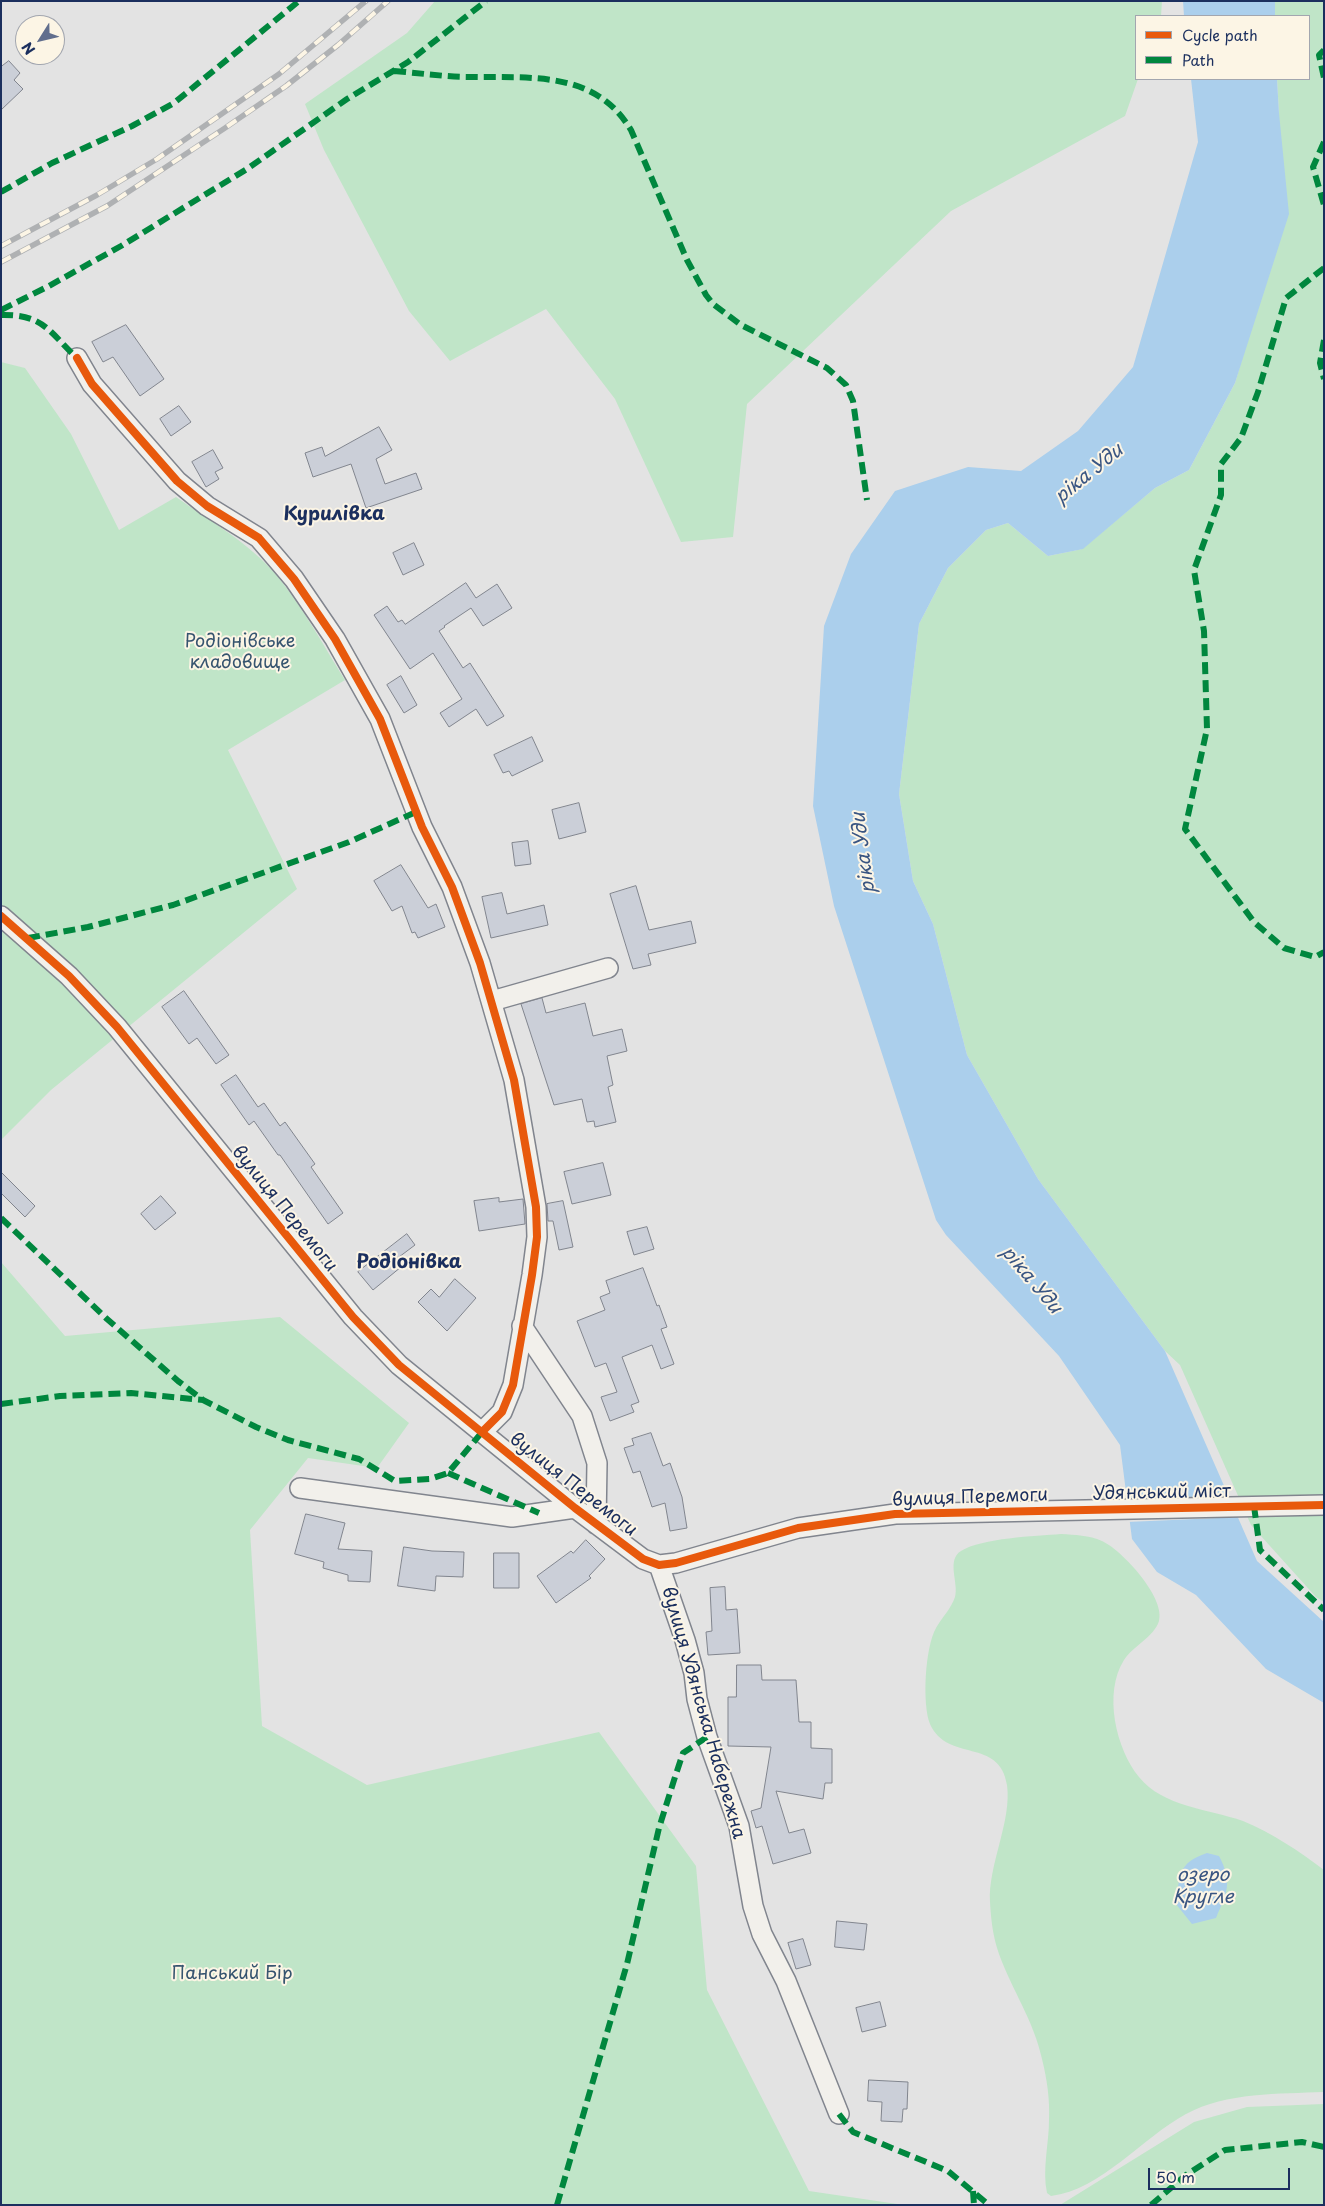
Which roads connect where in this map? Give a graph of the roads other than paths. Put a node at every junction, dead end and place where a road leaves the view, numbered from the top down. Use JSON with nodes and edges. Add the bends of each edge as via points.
{"nodes":[{"id":1,"x":77,"y":358,"type":"dead end"},
{"id":2,"x":1,"y":916,"type":"edge"},
{"id":3,"x":608,"y":968,"type":"dead end"},
{"id":4,"x":492,"y":1001,"type":"junction"},
{"id":5,"x":522,"y":1326,"type":"junction"},
{"id":6,"x":482,"y":1432,"type":"junction"},
{"id":7,"x":300,"y":1488,"type":"dead end"},
{"id":8,"x":1324,"y":1505,"type":"edge"},
{"id":9,"x":575,"y":1508,"type":"junction"},
{"id":10,"x":1078,"y":1510,"type":"joint"},
{"id":11,"x":596,"y":1524,"type":"junction"},
{"id":12,"x":659,"y":1565,"type":"junction"},
{"id":13,"x":839,"y":2114,"type":"dead end"}],
"edges":[{"from":1,"to":4,"type":"street","via":[[92,384],[177,481],[207,506],[259,538],[276,555],[335,639],[380,719],[422,827],[452,887]]},
{"from":2,"to":6,"type":"street","name":"вулиця Перемоги","via":[[68,976],[116,1027],[369,1335],[400,1365]]},
{"from":3,"to":4,"type":"street"},
{"from":4,"to":5,"type":"street","via":[[514,1080],[536,1207],[537,1236]]},
{"from":5,"to":6,"type":"street","via":[[513,1385],[502,1412]]},
{"from":5,"to":11,"type":"street","via":[[582,1416],[597,1463]]},
{"from":6,"to":9,"type":"street","name":"вулиця Перемоги"},
{"from":7,"to":9,"type":"street","via":[[512,1517]]},
{"from":8,"to":10,"type":"street","name":"Удянський міст"},
{"from":9,"to":11,"type":"street","name":"вулиця Перемоги"},
{"from":10,"to":12,"type":"street","name":"вулиця Перемоги","via":[[895,1514],[840,1521],[798,1528]]},
{"from":11,"to":12,"type":"street","name":"вулиця Перемоги","via":[[643,1559]]},
{"from":12,"to":13,"type":"street","name":"вулиця Удянська Набережна","via":[[686,1640],[707,1736],[739,1826],[753,1906],[762,1934],[786,1981]]}]}
